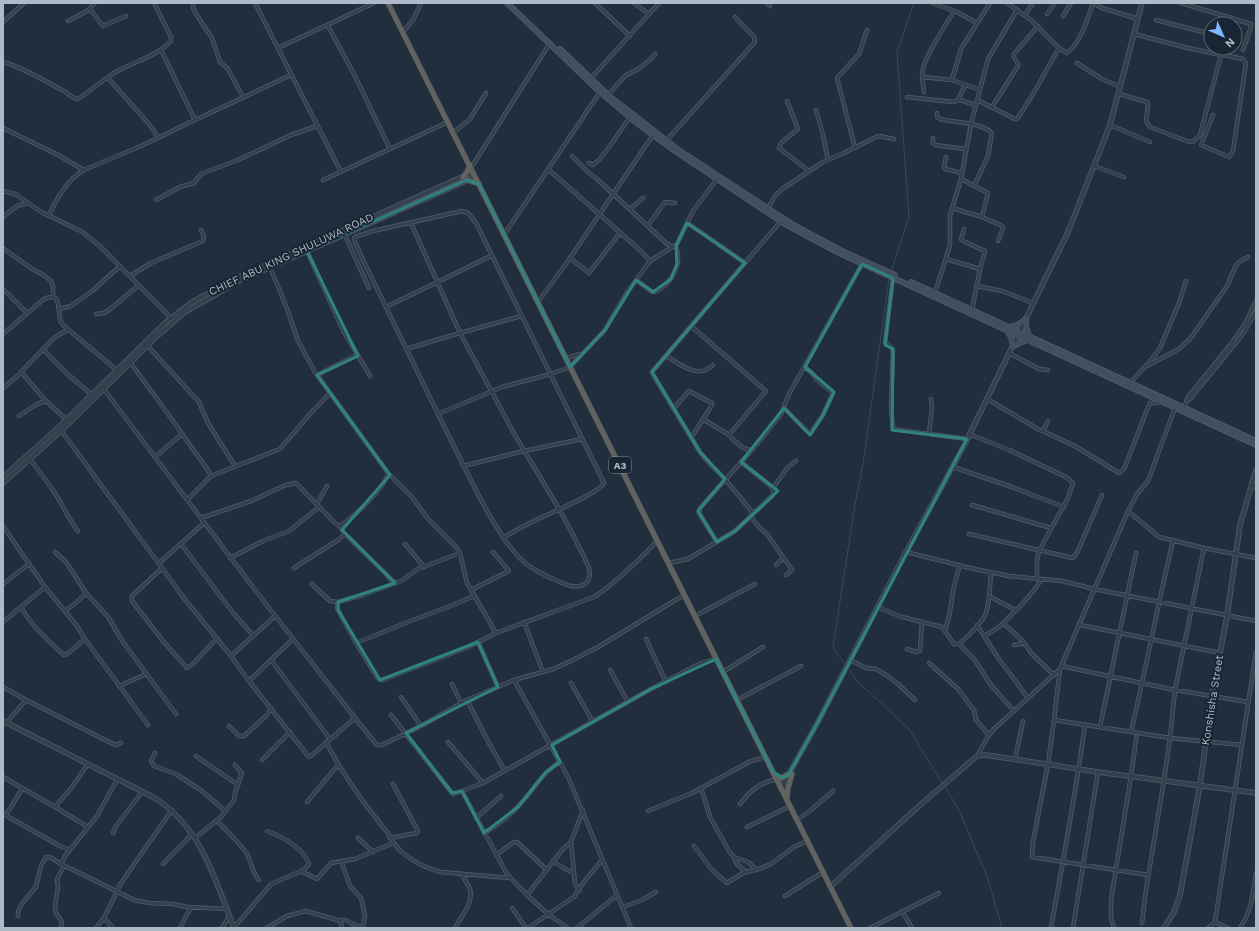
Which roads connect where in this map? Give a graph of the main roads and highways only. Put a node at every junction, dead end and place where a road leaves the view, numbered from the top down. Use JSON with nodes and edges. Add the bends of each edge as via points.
{"nodes":[{"id":1,"x":388,"y":3,"type":"edge"},
{"id":2,"x":507,"y":3,"type":"edge"},
{"id":3,"x":511,"y":3,"type":"edge"},
{"id":4,"x":548,"y":41,"type":"junction"},
{"id":5,"x":601,"y":90,"type":"junction"},
{"id":6,"x":665,"y":142,"type":"junction"},
{"id":7,"x":472,"y":170,"type":"junction"},
{"id":8,"x":479,"y":184,"type":"junction"},
{"id":9,"x":1008,"y":328,"type":"junction"},
{"id":10,"x":1028,"y":338,"type":"junction"},
{"id":11,"x":1129,"y":384,"type":"junction"},
{"id":12,"x":1184,"y":410,"type":"junction"},
{"id":13,"x":1256,"y":441,"type":"edge"},
{"id":14,"x":1256,"y":445,"type":"edge"},
{"id":15,"x":773,"y":772,"type":"junction"},
{"id":16,"x":789,"y":804,"type":"junction"},
{"id":17,"x":851,"y":928,"type":"edge"}],
"edges":[{"from":1,"to":7,"type":"highway","number":"A3"},
{"from":2,"to":4,"type":"main road"},
{"from":3,"to":4,"type":"main road"},
{"from":4,"to":5,"type":"main road"},
{"from":4,"to":5,"type":"main road","via":[[591,78]]},
{"from":5,"to":6,"type":"main road"},
{"from":5,"to":6,"type":"main road","via":[[630,117]]},
{"from":6,"to":9,"type":"main road","via":[[768,209],[842,251]]},
{"from":6,"to":9,"type":"main road","via":[[717,180],[832,250]]},
{"from":7,"to":8,"type":"highway","number":"A3"},
{"from":7,"to":8,"type":"highway","via":[[467,172],[465,178]]},
{"from":8,"to":15,"type":"highway","number":"A3"},
{"from":9,"to":10,"type":"main road"},
{"from":9,"to":10,"type":"main road","via":[[1012,346]]},
{"from":9,"to":10,"type":"main road","via":[[1025,319]]},
{"from":10,"to":11,"type":"main road"},
{"from":11,"to":12,"type":"main road"},
{"from":11,"to":12,"type":"main road","via":[[1175,408]]},
{"from":12,"to":13,"type":"main road"},
{"from":12,"to":14,"type":"main road"},
{"from":15,"to":16,"type":"highway","number":"A3"},
{"from":15,"to":16,"type":"highway","via":[[780,778],[790,774]]},
{"from":16,"to":17,"type":"highway","number":"A3"}]}
